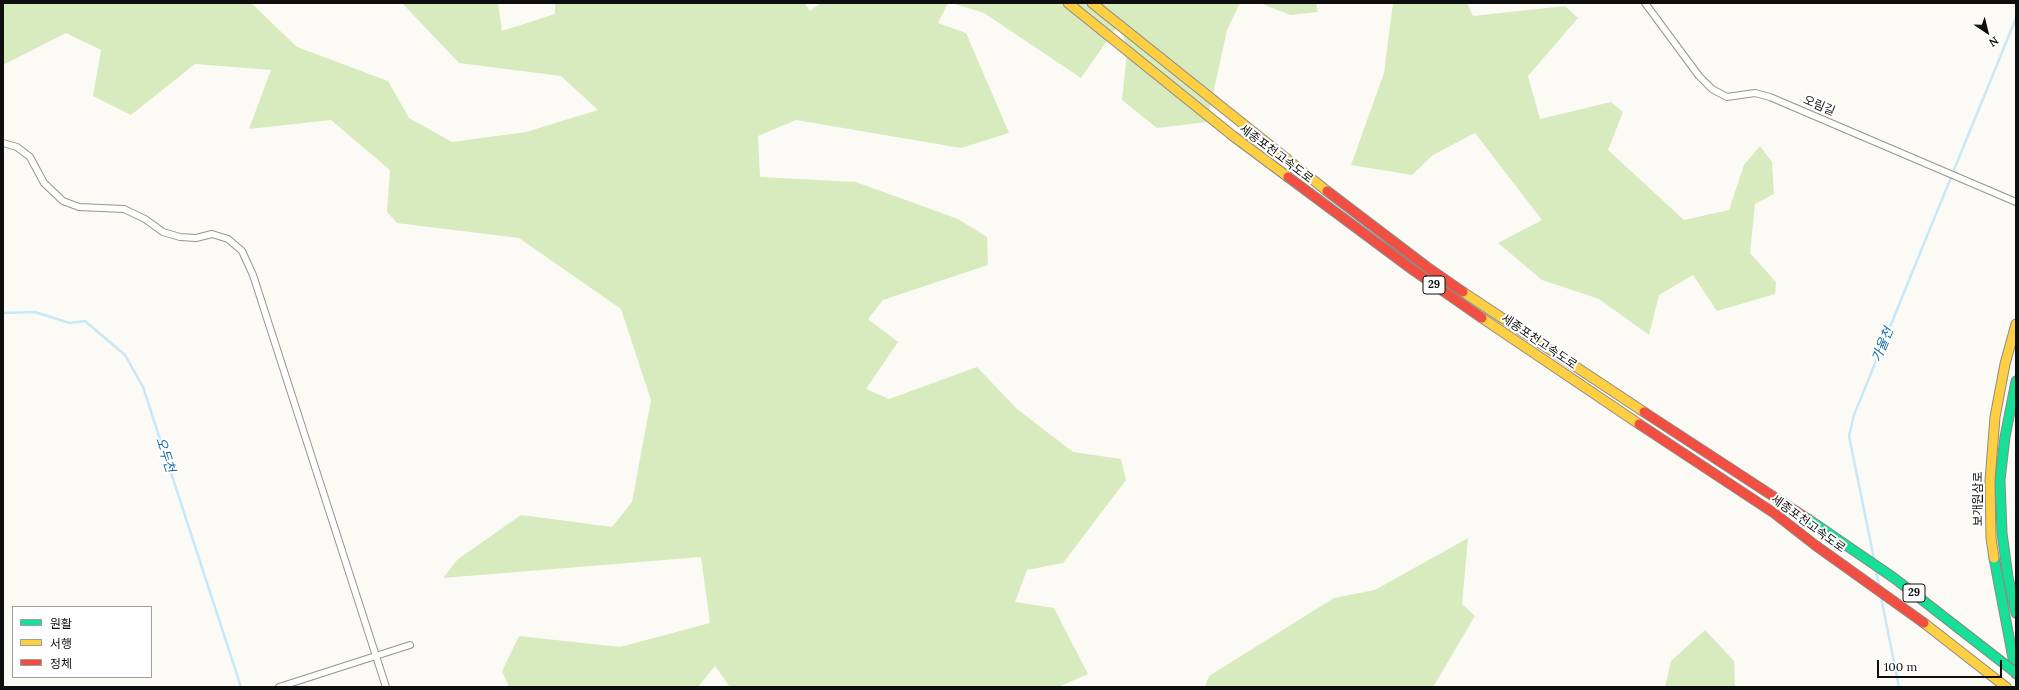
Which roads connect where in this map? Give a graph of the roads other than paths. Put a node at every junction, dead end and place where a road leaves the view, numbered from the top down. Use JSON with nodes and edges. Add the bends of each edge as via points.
{"nodes":[{"id":1,"x":1068,"y":3,"type":"edge"},
{"id":2,"x":1092,"y":3,"type":"edge"},
{"id":3,"x":1645,"y":3,"type":"edge"},
{"id":4,"x":3,"y":143,"type":"edge"},
{"id":5,"x":2016,"y":202,"type":"edge"},
{"id":6,"x":2016,"y":324,"type":"edge"},
{"id":7,"x":2016,"y":381,"type":"edge"},
{"id":8,"x":2016,"y":613,"type":"edge"},
{"id":9,"x":410,"y":645,"type":"dead end"},
{"id":10,"x":375,"y":654,"type":"junction"},
{"id":11,"x":2016,"y":673,"type":"edge"},
{"id":12,"x":279,"y":687,"type":"edge"},
{"id":13,"x":386,"y":687,"type":"edge"},
{"id":14,"x":2006,"y":687,"type":"edge"}],
"edges":[{"from":1,"to":14,"type":"main road","name":"세종포천고속도로","number":"29","via":[[1233,136],[1412,270],[1535,355],[1774,513]]},
{"from":2,"to":11,"type":"main road","name":"세종포천고속도로","number":"29","bridge":true,"via":[[1356,214],[1427,267],[1894,578]]},
{"from":3,"to":5,"type":"street","name":"오림길","via":[[1699,76],[1712,89],[1727,97],[1755,93],[1770,97]]},
{"from":4,"to":10,"type":"street","via":[[17,147],[30,157],[44,183],[63,201],[79,207],[124,209],[145,219],[163,232],[196,238],[212,234],[228,239],[242,251],[253,275]]},
{"from":6,"to":11,"type":"main road","name":"보개원삼로","via":[[1995,417],[1990,481],[1991,538]]},
{"from":7,"to":8,"type":"main road","name":"보개원삼로","via":[[2005,437],[2000,506],[2002,533]]},
{"from":9,"to":10,"type":"street"},
{"from":10,"to":12,"type":"street"},
{"from":10,"to":13,"type":"street"}]}
